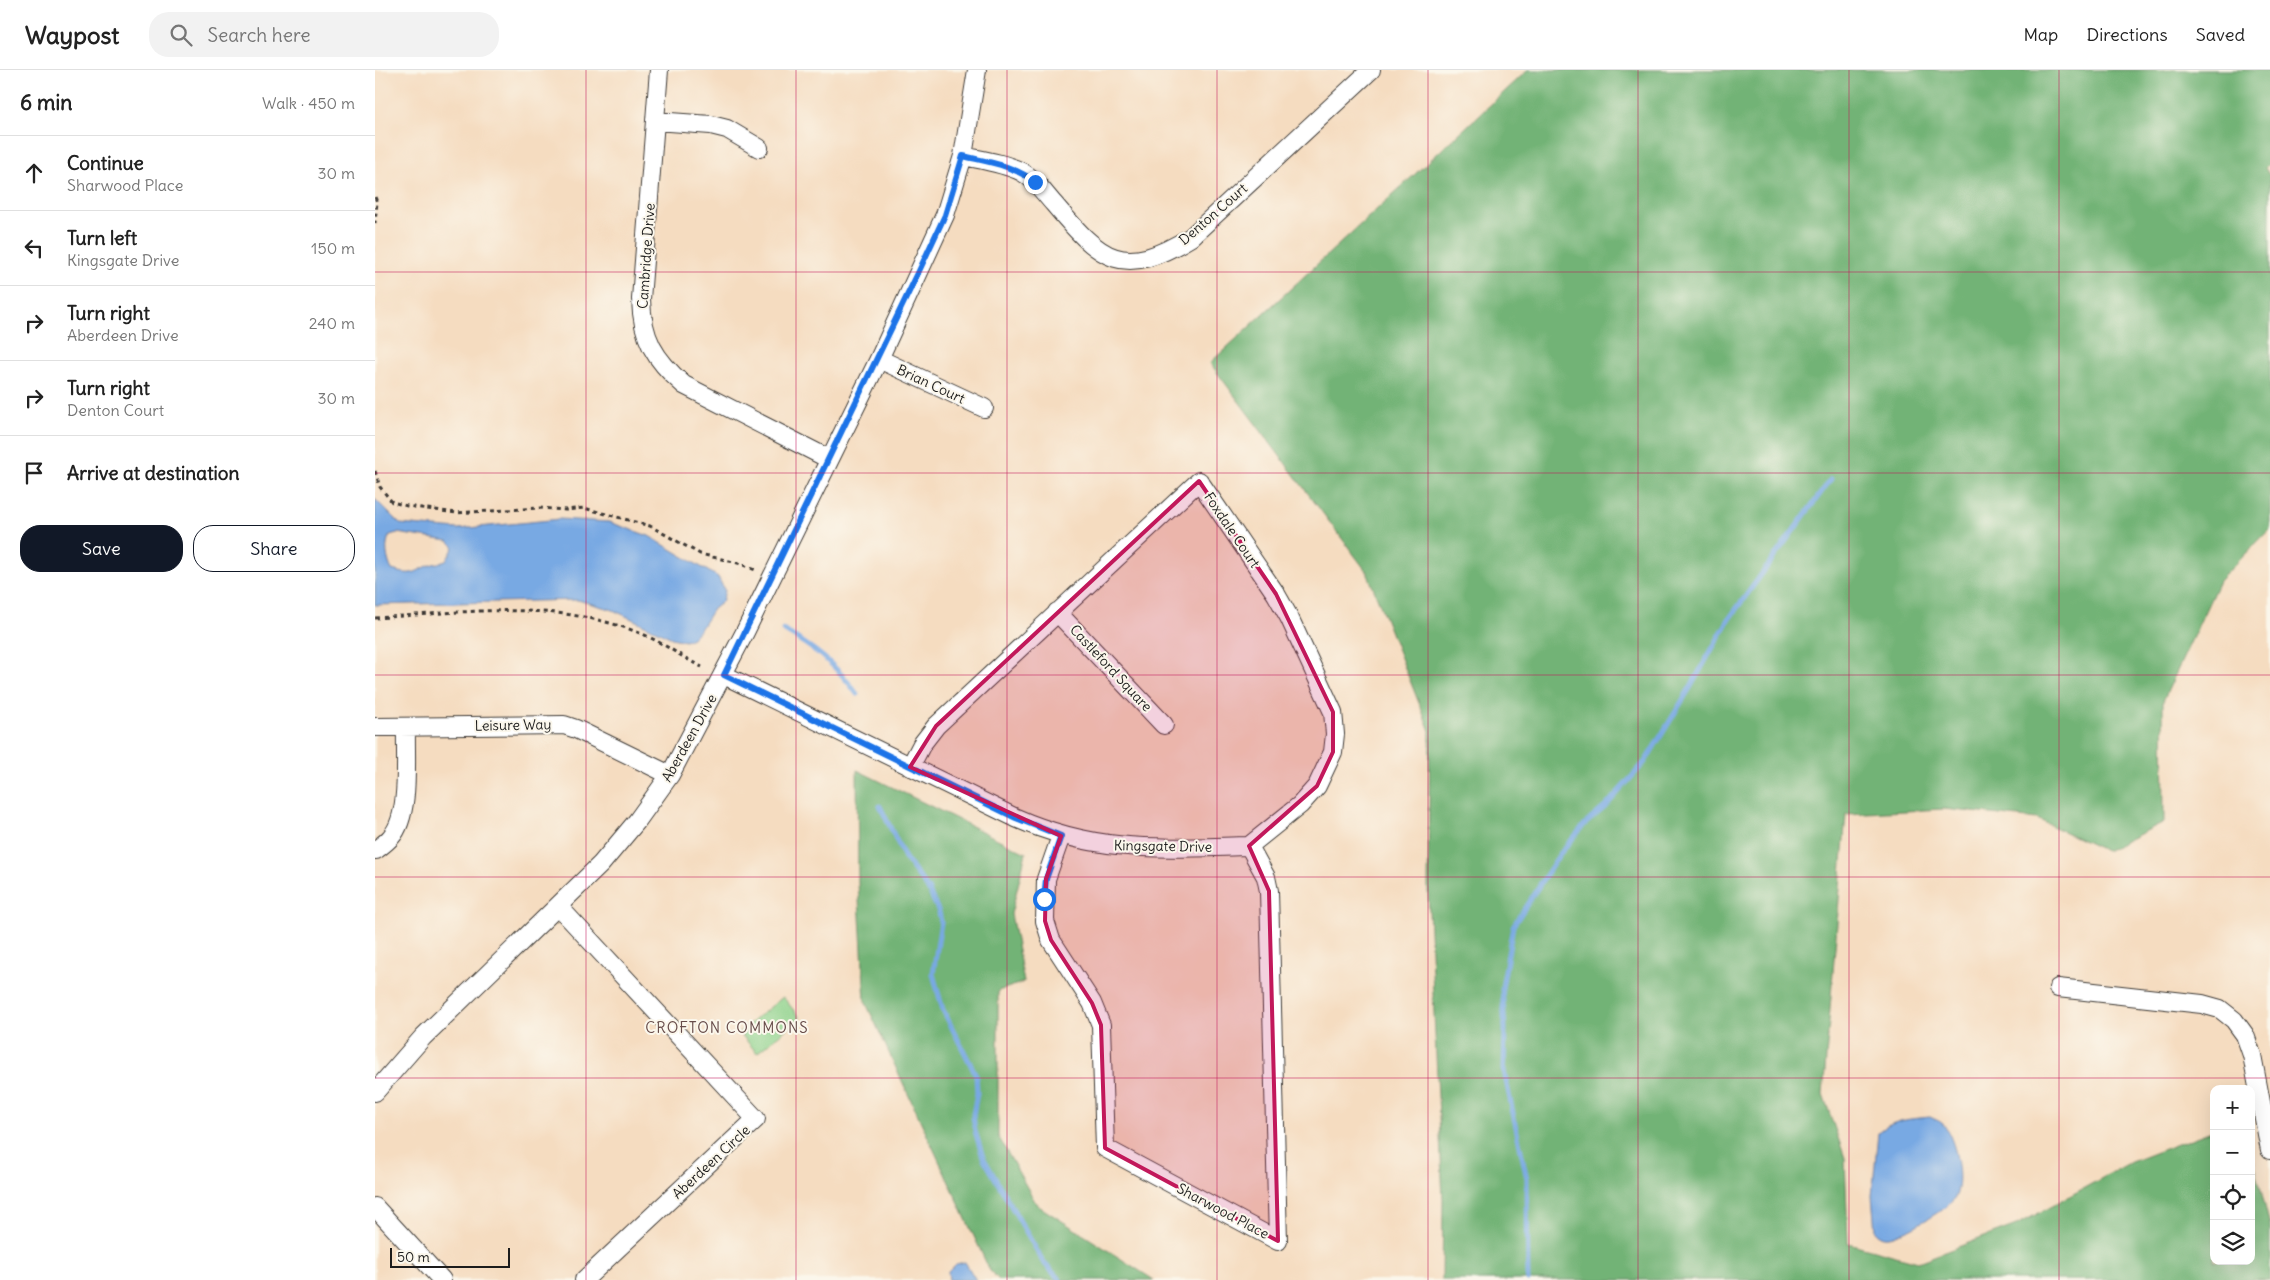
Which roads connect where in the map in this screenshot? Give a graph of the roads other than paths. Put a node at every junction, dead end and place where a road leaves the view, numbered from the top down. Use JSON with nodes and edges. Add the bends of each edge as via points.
{"nodes":[{"id":1,"x":659,"y":70,"type":"edge"},
{"id":2,"x":977,"y":70,"type":"edge"},
{"id":3,"x":1371,"y":70,"type":"edge"},
{"id":4,"x":656,"y":121,"type":"junction"},
{"id":5,"x":759,"y":148,"type":"dead end"},
{"id":6,"x":963,"y":156,"type":"junction"},
{"id":7,"x":879,"y":359,"type":"junction"},
{"id":8,"x":984,"y":408,"type":"dead end"},
{"id":9,"x":829,"y":460,"type":"junction"},
{"id":10,"x":1057,"y":612,"type":"junction"},
{"id":11,"x":724,"y":675,"type":"junction"},
{"id":12,"x":1164,"y":725,"type":"dead end"},
{"id":13,"x":375,"y":727,"type":"edge"},
{"id":14,"x":405,"y":728,"type":"junction"},
{"id":15,"x":910,"y":767,"type":"junction"},
{"id":16,"x":670,"y":775,"type":"junction"},
{"id":17,"x":1061,"y":836,"type":"junction"},
{"id":18,"x":1249,"y":846,"type":"junction"},
{"id":19,"x":376,"y":850,"type":"dead end"},
{"id":20,"x":559,"y":906,"type":"junction"},
{"id":21,"x":2058,"y":988,"type":"dead end"},
{"id":22,"x":423,"y":1037,"type":"junction"},
{"id":23,"x":375,"y":1073,"type":"edge"},
{"id":24,"x":375,"y":1092,"type":"edge"},
{"id":25,"x":2270,"y":1150,"type":"edge"},
{"id":26,"x":375,"y":1207,"type":"edge"},
{"id":27,"x":443,"y":1280,"type":"edge"},
{"id":28,"x":585,"y":1280,"type":"edge"}],
"edges":[{"from":1,"to":4,"type":"street","name":"Cambridge Drive"},
{"from":2,"to":6,"type":"street","name":"Aberdeen Drive"},
{"from":3,"to":6,"type":"street","name":"Denton Court","via":[[1191,238],[1173,249],[1141,260],[1125,261],[1095,248],[1022,172]]},
{"from":4,"to":5,"type":"street","via":[[727,129]]},
{"from":4,"to":9,"type":"street","name":"Cambridge Drive","via":[[641,298],[642,319],[655,354],[666,370],[683,385]]},
{"from":6,"to":7,"type":"street","name":"Aberdeen Drive","via":[[945,215]]},
{"from":7,"to":8,"type":"street","name":"Brian Court"},
{"from":7,"to":9,"type":"street","name":"Aberdeen Drive"},
{"from":9,"to":11,"type":"street","name":"Aberdeen Drive"},
{"from":10,"to":12,"type":"street","name":"Castleford Square"},
{"from":10,"to":15,"type":"street","name":"Foxdale Court","via":[[936,726]]},
{"from":10,"to":18,"type":"street","name":"Foxdale Court","via":[[1199,481],[1276,594],[1333,712],[1333,752],[1317,786],[1300,805]]},
{"from":11,"to":15,"type":"street","name":"Kingsgate Drive"},
{"from":11,"to":16,"type":"street","name":"Aberdeen Drive"},
{"from":13,"to":14,"type":"street","name":"Leisure Way"},
{"from":14,"to":16,"type":"street","name":"Leisure Way","via":[[564,725]]},
{"from":14,"to":19,"type":"street","via":[[404,805],[400,822],[392,837]]},
{"from":15,"to":17,"type":"street","name":"Kingsgate Drive"},
{"from":16,"to":20,"type":"street","name":"Aberdeen Drive","via":[[601,864]]},
{"from":17,"to":18,"type":"street","name":"Kingsgate Drive","via":[[1118,847]]},
{"from":17,"to":18,"type":"street","name":"Sharwood Place","via":[[1046,879],[1045,921],[1051,940],[1092,1003],[1101,1025],[1105,1148],[1278,1241],[1269,891],[1266,877]]},
{"from":20,"to":22,"type":"street","name":"Aberdeen Drive"},
{"from":20,"to":28,"type":"street","name":"Aberdeen Circle","via":[[756,1119]]},
{"from":21,"to":25,"type":"street","via":[[2202,1004],[2220,1009],[2245,1035],[2252,1055]]},
{"from":22,"to":23,"type":"street","name":"Aberdeen Drive"},
{"from":22,"to":24,"type":"street","name":"Aberdeen Drive"},
{"from":26,"to":27,"type":"street"}]}
